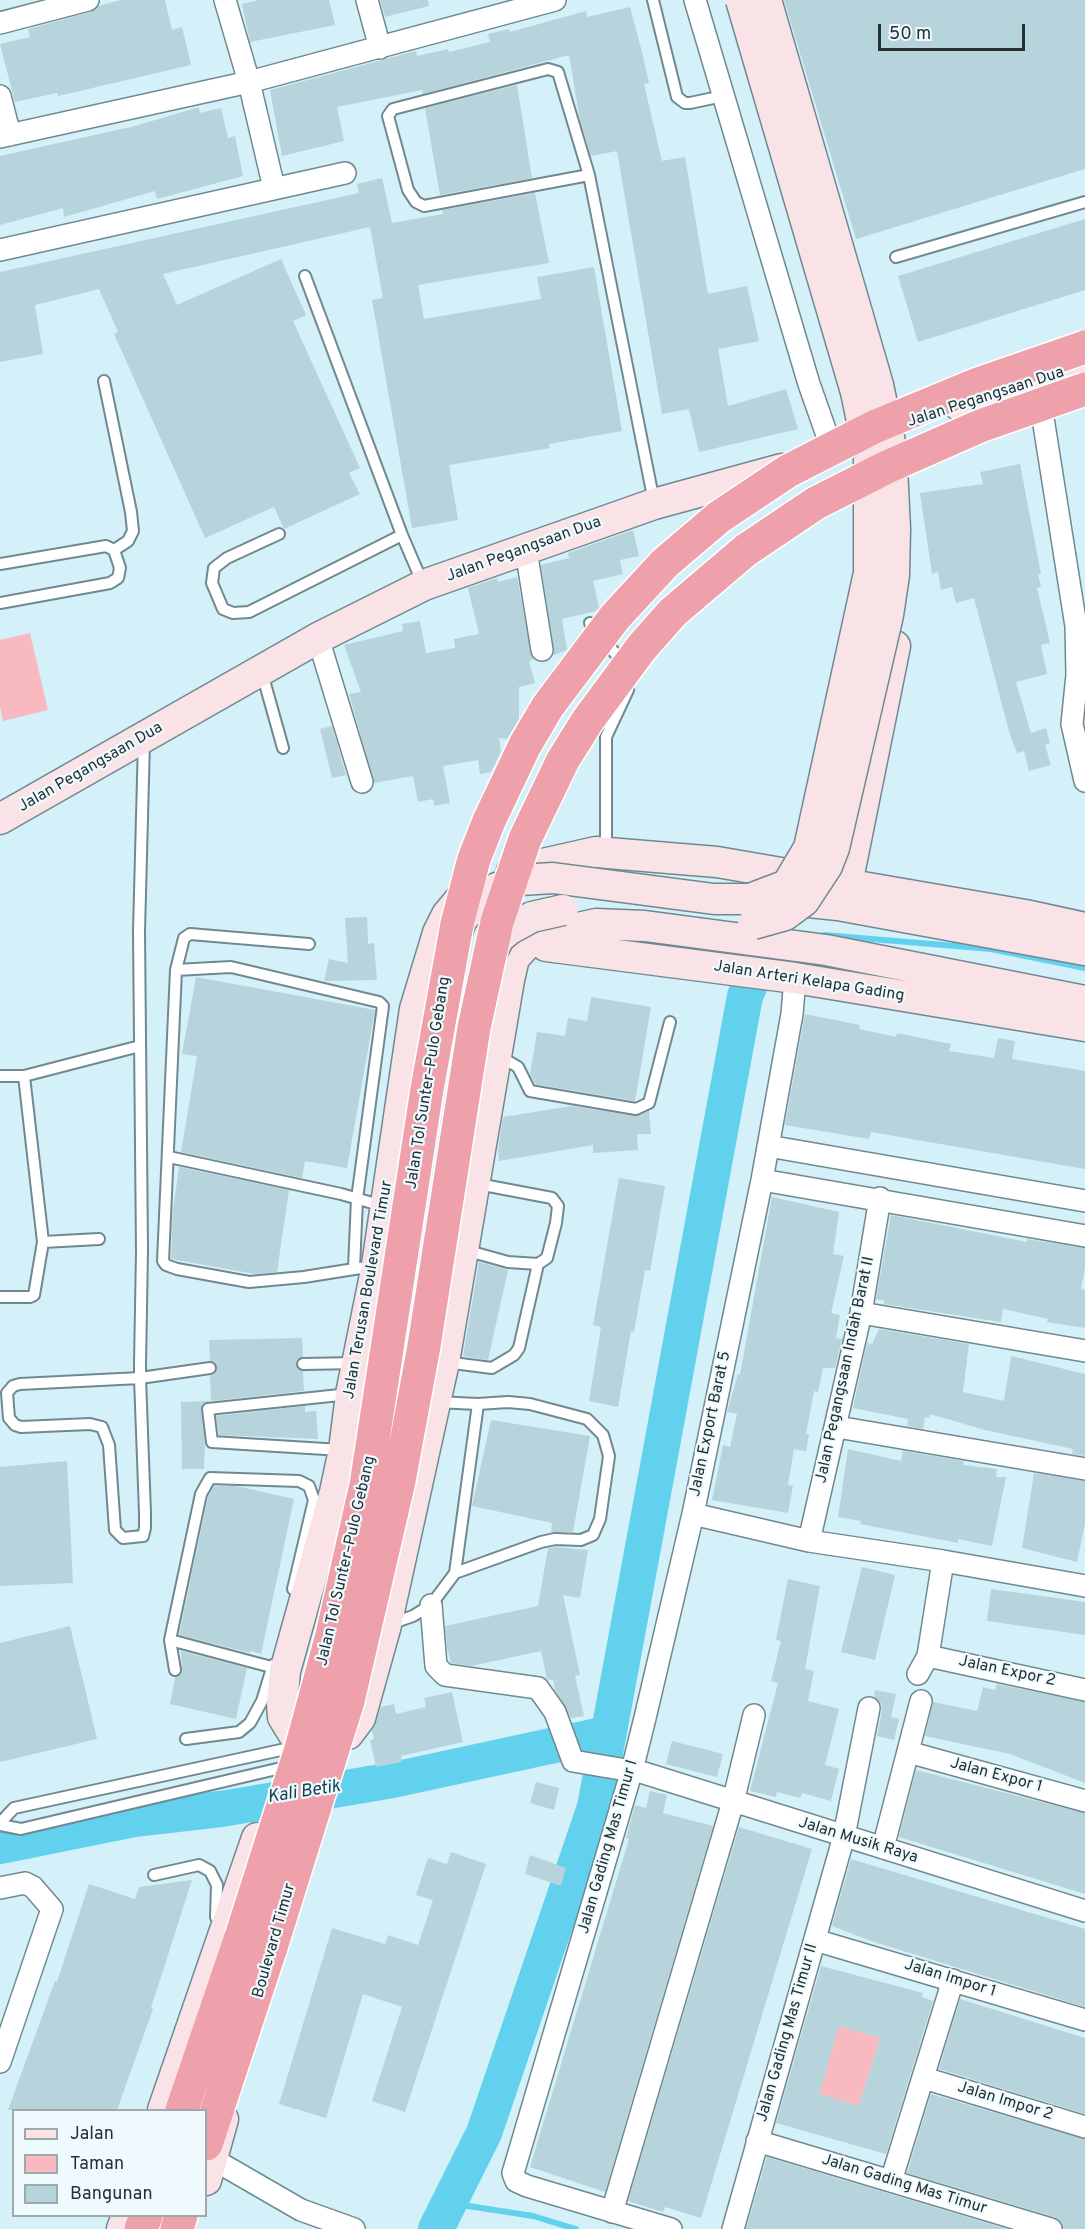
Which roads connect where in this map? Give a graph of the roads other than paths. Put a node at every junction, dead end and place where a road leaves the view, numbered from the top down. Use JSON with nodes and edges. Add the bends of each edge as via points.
{"nodes":[{"id":1,"x":88,"y":0,"type":"edge"},
{"id":2,"x":225,"y":0,"type":"edge"},
{"id":3,"x":368,"y":0,"type":"edge"},
{"id":4,"x":555,"y":0,"type":"edge"},
{"id":5,"x":653,"y":0,"type":"edge"},
{"id":6,"x":695,"y":0,"type":"edge"},
{"id":7,"x":741,"y":0,"type":"edge"},
{"id":8,"x":766,"y":0,"type":"edge"},
{"id":9,"x":777,"y":0,"type":"edge"},
{"id":10,"x":497,"y":7,"type":"edge"},
{"id":11,"x":0,"y":22,"type":"edge"},
{"id":12,"x":380,"y":48,"type":"junction"},
{"id":13,"x":249,"y":82,"type":"junction"},
{"id":14,"x":0,"y":96,"type":"edge"},
{"id":15,"x":723,"y":96,"type":"junction"},
{"id":16,"x":5,"y":136,"type":"edge"},
{"id":17,"x":345,"y":173,"type":"dead end"},
{"id":18,"x":589,"y":175,"type":"junction"},
{"id":19,"x":274,"y":188,"type":"junction"},
{"id":20,"x":1085,"y":202,"type":"edge"},
{"id":21,"x":0,"y":250,"type":"edge"},
{"id":22,"x":896,"y":257,"type":"dead end"},
{"id":23,"x":305,"y":276,"type":"dead end"},
{"id":24,"x":1085,"y":347,"type":"edge"},
{"id":25,"x":1085,"y":367,"type":"edge"},
{"id":26,"x":104,"y":381,"type":"dead end"},
{"id":27,"x":1037,"y":382,"type":"junction"},
{"id":28,"x":1085,"y":389,"type":"edge"},
{"id":29,"x":900,"y":426,"type":"junction"},
{"id":30,"x":846,"y":447,"type":"junction"},
{"id":31,"x":654,"y":504,"type":"junction"},
{"id":32,"x":279,"y":534,"type":"dead end"},
{"id":33,"x":402,"y":535,"type":"junction"},
{"id":34,"x":114,"y":550,"type":"junction"},
{"id":35,"x":526,"y":550,"type":"junction"},
{"id":36,"x":0,"y":564,"type":"edge"},
{"id":37,"x":424,"y":585,"type":"junction"},
{"id":38,"x":0,"y":603,"type":"edge"},
{"id":39,"x":590,"y":623,"type":"dead end"},
{"id":40,"x":664,"y":634,"type":"dead end"},
{"id":41,"x":318,"y":638,"type":"junction"},
{"id":42,"x":542,"y":650,"type":"dead end"},
{"id":43,"x":261,"y":670,"type":"junction"},
{"id":44,"x":1081,"y":674,"type":"edge"},
{"id":45,"x":634,"y":676,"type":"junction"},
{"id":46,"x":144,"y":737,"type":"junction"},
{"id":47,"x":283,"y":748,"type":"dead end"},
{"id":48,"x":1085,"y":781,"type":"edge"},
{"id":49,"x":362,"y":782,"type":"dead end"},
{"id":50,"x":0,"y":819,"type":"edge"},
{"id":51,"x":606,"y":853,"type":"junction"},
{"id":52,"x":562,"y":861,"type":"junction"},
{"id":53,"x":504,"y":872,"type":"junction"},
{"id":54,"x":841,"y":890,"type":"junction"},
{"id":55,"x":1085,"y":928,"type":"edge"},
{"id":56,"x":534,"y":938,"type":"junction"},
{"id":57,"x":309,"y":944,"type":"dead end"},
{"id":58,"x":1085,"y":950,"type":"edge"},
{"id":59,"x":176,"y":970,"type":"junction"},
{"id":60,"x":788,"y":977,"type":"junction"},
{"id":61,"x":1085,"y":1001,"type":"edge"},
{"id":62,"x":670,"y":1022,"type":"dead end"},
{"id":63,"x":1085,"y":1026,"type":"edge"},
{"id":64,"x":140,"y":1046,"type":"junction"},
{"id":65,"x":496,"y":1055,"type":"junction"},
{"id":66,"x":0,"y":1076,"type":"edge"},
{"id":67,"x":24,"y":1076,"type":"junction"},
{"id":68,"x":399,"y":1106,"type":"junction"},
{"id":69,"x":487,"y":1120,"type":"junction"},
{"id":70,"x":768,"y":1146,"type":"junction"},
{"id":71,"x":169,"y":1157,"type":"junction"},
{"id":72,"x":762,"y":1180,"type":"junction"},
{"id":73,"x":476,"y":1184,"type":"junction"},
{"id":74,"x":880,"y":1198,"type":"junction"},
{"id":75,"x":1085,"y":1201,"type":"edge"},
{"id":76,"x":370,"y":1203,"type":"junction"},
{"id":77,"x":1085,"y":1236,"type":"edge"},
{"id":78,"x":99,"y":1239,"type":"dead end"},
{"id":79,"x":43,"y":1242,"type":"junction"},
{"id":80,"x":465,"y":1250,"type":"junction"},
{"id":81,"x":538,"y":1264,"type":"junction"},
{"id":82,"x":365,"y":1267,"type":"junction"},
{"id":83,"x":0,"y":1297,"type":"edge"},
{"id":84,"x":861,"y":1313,"type":"junction"},
{"id":85,"x":1085,"y":1351,"type":"edge"},
{"id":86,"x":444,"y":1362,"type":"junction"},
{"id":87,"x":357,"y":1363,"type":"junction"},
{"id":88,"x":303,"y":1364,"type":"dead end"},
{"id":89,"x":210,"y":1368,"type":"dead end"},
{"id":90,"x":140,"y":1378,"type":"junction"},
{"id":91,"x":351,"y":1394,"type":"junction"},
{"id":92,"x":435,"y":1402,"type":"junction"},
{"id":93,"x":478,"y":1404,"type":"junction"},
{"id":94,"x":837,"y":1427,"type":"junction"},
{"id":95,"x":344,"y":1450,"type":"junction"},
{"id":96,"x":1085,"y":1468,"type":"edge"},
{"id":97,"x":693,"y":1514,"type":"junction"},
{"id":98,"x":809,"y":1541,"type":"junction"},
{"id":99,"x":943,"y":1561,"type":"junction"},
{"id":100,"x":455,"y":1574,"type":"junction"},
{"id":101,"x":1085,"y":1586,"type":"edge"},
{"id":102,"x":291,"y":1596,"type":"dead end"},
{"id":103,"x":431,"y":1605,"type":"junction"},
{"id":104,"x":386,"y":1625,"type":"junction"},
{"id":105,"x":171,"y":1640,"type":"junction"},
{"id":106,"x":278,"y":1665,"type":"junction"},
{"id":107,"x":175,"y":1670,"type":"dead end"},
{"id":108,"x":1085,"y":1690,"type":"edge"},
{"id":109,"x":921,"y":1701,"type":"dead end"},
{"id":110,"x":869,"y":1708,"type":"dead end"},
{"id":111,"x":754,"y":1715,"type":"dead end"},
{"id":112,"x":186,"y":1739,"type":"dead end"},
{"id":113,"x":331,"y":1745,"type":"junction"},
{"id":114,"x":908,"y":1752,"type":"junction"},
{"id":115,"x":286,"y":1757,"type":"junction"},
{"id":116,"x":627,"y":1768,"type":"junction"},
{"id":117,"x":1085,"y":1801,"type":"edge"},
{"id":118,"x":733,"y":1802,"type":"junction"},
{"id":119,"x":0,"y":1824,"type":"edge"},
{"id":120,"x":844,"y":1836,"type":"junction"},
{"id":121,"x":884,"y":1848,"type":"junction"},
{"id":122,"x":154,"y":1875,"type":"dead end"},
{"id":123,"x":0,"y":1888,"type":"edge"},
{"id":124,"x":236,"y":1896,"type":"junction"},
{"id":125,"x":1085,"y":1911,"type":"edge"},
{"id":126,"x":281,"y":1924,"type":"junction"},
{"id":127,"x":224,"y":1930,"type":"junction"},
{"id":128,"x":815,"y":1940,"type":"junction"},
{"id":129,"x":953,"y":1980,"type":"junction"},
{"id":130,"x":1085,"y":2020,"type":"edge"},
{"id":131,"x":0,"y":2062,"type":"edge"},
{"id":132,"x":924,"y":2078,"type":"junction"},
{"id":133,"x":163,"y":2109,"type":"edge"},
{"id":134,"x":182,"y":2109,"type":"edge"},
{"id":135,"x":1085,"y":2127,"type":"edge"},
{"id":136,"x":757,"y":2141,"type":"junction"},
{"id":137,"x":207,"y":2161,"type":"edge"},
{"id":138,"x":891,"y":2181,"type":"junction"},
{"id":139,"x":612,"y":2212,"type":"junction"},
{"id":140,"x":354,"y":2229,"type":"edge"},
{"id":141,"x":671,"y":2229,"type":"edge"},
{"id":142,"x":732,"y":2229,"type":"edge"},
{"id":143,"x":1052,"y":2229,"type":"edge"}],
"edges":[{"from":1,"to":11,"type":"street"},
{"from":2,"to":13,"type":"street"},
{"from":3,"to":12,"type":"street"},
{"from":4,"to":10,"type":"street"},
{"from":5,"to":15,"type":"lane","via":[[676,97],[690,103]]},
{"from":6,"to":15,"type":"street"},
{"from":7,"to":115,"type":"main road","bridge":true,"via":[[856,392],[869,455],[869,573],[818,819],[809,848],[787,885],[750,898],[714,899],[554,878],[521,880],[487,893],[461,921],[434,1038],[371,1429]]},
{"from":8,"to":113,"type":"main road","name":"Boulevard Timur","bridge":true,"via":[[878,385],[891,447],[894,575],[859,747],[827,866],[804,901],[785,915],[753,924],[563,910],[520,923],[499,938],[480,986],[406,1429],[366,1619]]},
{"from":9,"to":29,"type":"main road"},
{"from":10,"to":12,"type":"street"},
{"from":12,"to":13,"type":"street"},
{"from":13,"to":16,"type":"street"},
{"from":13,"to":19,"type":"street"},
{"from":14,"to":16,"type":"street"},
{"from":15,"to":30,"type":"street","via":[[809,384]]},
{"from":17,"to":19,"type":"street"},
{"from":18,"to":18,"type":"lane","via":[[561,76],[554,69],[393,109],[388,116],[408,190],[424,206]]},
{"from":18,"to":31,"type":"lane"},
{"from":19,"to":21,"type":"street"},
{"from":20,"to":22,"type":"lane"},
{"from":23,"to":33,"type":"lane"},
{"from":24,"to":134,"type":"highway","name":"Jalan Tol Sunter–Pulo Gebang","bridge":true,"via":[[874,426],[796,466],[728,510],[665,564],[615,617],[548,706],[525,745],[474,859],[457,924],[427,1089],[366,1485],[332,1635],[272,1845]]},
{"from":25,"to":27,"type":"main road","name":"Jalan Pegangsaan Dua"},
{"from":26,"to":34,"type":"lane","via":[[133,531],[128,541]]},
{"from":27,"to":29,"type":"main road","name":"Jalan Pegangsaan Dua"},
{"from":27,"to":44,"type":"street"},
{"from":28,"to":137,"type":"highway","name":"Jalan Tol Sunter–Pulo Gebang","bridge":true,"via":[[980,426],[887,467],[816,503],[746,550],[673,612],[642,647],[588,720],[543,799],[510,878],[474,1028],[424,1346],[364,1635],[318,1801]]},
{"from":29,"to":30,"type":"main road","name":"Jalan Pegangsaan Dua"},
{"from":29,"to":54,"type":"main road","via":[[907,532],[900,621]]},
{"from":30,"to":31,"type":"main road","name":"Jalan Pegangsaan Dua","via":[[754,478]]},
{"from":31,"to":35,"type":"main road","name":"Jalan Pegangsaan Dua"},
{"from":32,"to":33,"type":"lane","via":[[214,568],[212,583],[223,609],[249,612]]},
{"from":33,"to":37,"type":"lane"},
{"from":34,"to":36,"type":"lane","via":[[101,547]]},
{"from":34,"to":38,"type":"lane","via":[[120,574],[114,581]]},
{"from":35,"to":37,"type":"main road","name":"Jalan Pegangsaan Dua"},
{"from":35,"to":42,"type":"street"},
{"from":37,"to":41,"type":"main road","name":"Jalan Pegangsaan Dua"},
{"from":39,"to":45,"type":"lane"},
{"from":40,"to":45,"type":"lane"},
{"from":41,"to":43,"type":"main road","name":"Jalan Pegangsaan Dua"},
{"from":41,"to":49,"type":"street"},
{"from":43,"to":46,"type":"main road","name":"Jalan Pegangsaan Dua"},
{"from":43,"to":47,"type":"lane"},
{"from":44,"to":48,"type":"street","via":[[1072,724]]},
{"from":45,"to":51,"type":"lane","via":[[606,736]]},
{"from":46,"to":50,"type":"main road","name":"Jalan Pegangsaan Dua"},
{"from":46,"to":64,"type":"lane"},
{"from":51,"to":52,"type":"main road"},
{"from":51,"to":54,"type":"main road","bridge":true,"via":[[782,872]]},
{"from":52,"to":53,"type":"main road"},
{"from":52,"to":54,"type":"main road","bridge":true,"via":[[592,871],[729,893]]},
{"from":53,"to":56,"type":"main road"},
{"from":53,"to":68,"type":"main road","name":"Jalan Terusan Boulevard Timur","via":[[486,879],[463,896],[438,933],[415,1009]]},
{"from":54,"to":55,"type":"main road"},
{"from":54,"to":58,"type":"main road"},
{"from":56,"to":60,"type":"main road","name":"Jalan Arteri Kelapa Gading","via":[[546,946]]},
{"from":56,"to":61,"type":"main road","name":"Jalan Arteri Kelapa Gading","via":[[596,924],[645,926],[803,947]]},
{"from":56,"to":65,"type":"main road","via":[[514,958]]},
{"from":57,"to":59,"type":"lane","via":[[190,934],[184,938]]},
{"from":59,"to":71,"type":"lane"},
{"from":59,"to":76,"type":"lane","via":[[231,967],[380,1002],[383,1006]]},
{"from":60,"to":63,"type":"main road","name":"Jalan Arteri Kelapa Gading"},
{"from":60,"to":70,"type":"street","name":"Jalan Export Barat 5","via":[[792,1014]]},
{"from":62,"to":65,"type":"lane","via":[[649,1103],[636,1109],[530,1091],[518,1067]]},
{"from":64,"to":67,"type":"lane"},
{"from":64,"to":90,"type":"lane"},
{"from":65,"to":69,"type":"main road"},
{"from":66,"to":67,"type":"lane"},
{"from":67,"to":79,"type":"lane"},
{"from":68,"to":69,"type":"main road"},
{"from":68,"to":76,"type":"main road","name":"Jalan Terusan Boulevard Timur"},
{"from":69,"to":73,"type":"main road"},
{"from":70,"to":72,"type":"street","name":"Jalan Export Barat 5"},
{"from":70,"to":75,"type":"street"},
{"from":71,"to":76,"type":"lane"},
{"from":71,"to":82,"type":"lane","via":[[163,1261],[166,1265],[249,1282],[304,1278]]},
{"from":72,"to":74,"type":"street"},
{"from":72,"to":97,"type":"street","name":"Jalan Export Barat 5"},
{"from":73,"to":80,"type":"main road"},
{"from":73,"to":81,"type":"lane","via":[[530,1192],[555,1201],[558,1206],[551,1246],[547,1258]]},
{"from":74,"to":77,"type":"street"},
{"from":74,"to":84,"type":"street","name":"Jalan Pegangsaan Indah Barat II"},
{"from":76,"to":82,"type":"main road","name":"Jalan Terusan Boulevard Timur"},
{"from":78,"to":79,"type":"lane"},
{"from":79,"to":83,"type":"lane","via":[[34,1294]]},
{"from":80,"to":81,"type":"lane","via":[[514,1263]]},
{"from":80,"to":86,"type":"main road"},
{"from":81,"to":86,"type":"lane","via":[[519,1348],[514,1355],[492,1368]]},
{"from":82,"to":87,"type":"main road","name":"Jalan Terusan Boulevard Timur"},
{"from":84,"to":85,"type":"street"},
{"from":84,"to":94,"type":"street","name":"Jalan Pegangsaan Indah Barat II"},
{"from":86,"to":92,"type":"main road"},
{"from":87,"to":88,"type":"lane"},
{"from":87,"to":91,"type":"main road","name":"Jalan Terusan Boulevard Timur"},
{"from":89,"to":90,"type":"lane"},
{"from":90,"to":90,"type":"lane","via":[[20,1384],[7,1393],[9,1418],[15,1425],[102,1427],[109,1445],[115,1530],[123,1538],[140,1538],[145,1528]]},
{"from":91,"to":95,"type":"main road","name":"Jalan Terusan Boulevard Timur"},
{"from":91,"to":95,"type":"lane","via":[[208,1409],[212,1443]]},
{"from":92,"to":93,"type":"lane"},
{"from":92,"to":104,"type":"main road"},
{"from":93,"to":100,"type":"lane"},
{"from":93,"to":100,"type":"lane","via":[[530,1404],[587,1419],[603,1435],[609,1456],[600,1519],[593,1535],[587,1539],[541,1542]]},
{"from":94,"to":96,"type":"street"},
{"from":94,"to":98,"type":"street","name":"Jalan Pegangsaan Indah Barat II"},
{"from":95,"to":106,"type":"main road","name":"Jalan Terusan Boulevard Timur","via":[[335,1492]]},
{"from":97,"to":98,"type":"street","name":"Jalan Export Barat 5"},
{"from":97,"to":116,"type":"street","name":"Jalan Gading Mas Timur I"},
{"from":98,"to":99,"type":"street","name":"Jalan Export Barat 5"},
{"from":99,"to":101,"type":"street","name":"Jalan Export Barat 5"},
{"from":99,"to":108,"type":"street","name":"Jalan Expor 2","via":[[923,1665]]},
{"from":100,"to":103,"type":"lane"},
{"from":102,"to":105,"type":"lane","via":[[314,1500],[309,1486],[300,1481],[210,1478],[201,1494]]},
{"from":103,"to":104,"type":"lane"},
{"from":103,"to":116,"type":"street","name":"Jalan Musik Raya","via":[[436,1666],[445,1675],[538,1688],[555,1713],[573,1761]]},
{"from":104,"to":113,"type":"main road","via":[[360,1718],[347,1735]]},
{"from":105,"to":106,"type":"lane"},
{"from":105,"to":107,"type":"lane"},
{"from":106,"to":112,"type":"lane","via":[[250,1723],[239,1732]]},
{"from":106,"to":115,"type":"main road","name":"Jalan Terusan Boulevard Timur"},
{"from":109,"to":114,"type":"street"},
{"from":110,"to":120,"type":"street","name":"Jalan Gading Mas Timur II"},
{"from":111,"to":118,"type":"street"},
{"from":113,"to":126,"type":"main road","name":"Boulevard Timur","bridge":true},
{"from":114,"to":117,"type":"street","name":"Jalan Expor 1"},
{"from":114,"to":121,"type":"street"},
{"from":115,"to":119,"type":"lane","via":[[21,1829]]},
{"from":115,"to":119,"type":"lane","via":[[14,1808]]},
{"from":115,"to":124,"type":"main road"},
{"from":116,"to":118,"type":"street","name":"Jalan Musik Raya"},
{"from":116,"to":139,"type":"street","name":"Jalan Gading Mas Timur I","via":[[513,2176],[522,2184]]},
{"from":118,"to":120,"type":"street","name":"Jalan Musik Raya"},
{"from":118,"to":139,"type":"street"},
{"from":120,"to":121,"type":"street","name":"Jalan Musik Raya"},
{"from":120,"to":128,"type":"street","name":"Jalan Gading Mas Timur II"},
{"from":121,"to":125,"type":"street","name":"Jalan Musik Raya"},
{"from":122,"to":127,"type":"lane","via":[[200,1865],[210,1870],[218,1885],[216,1917]]},
{"from":123,"to":131,"type":"street","via":[[25,1883],[52,1909]]},
{"from":124,"to":126,"type":"main road"},
{"from":124,"to":127,"type":"main road"},
{"from":126,"to":137,"type":"main road","name":"Boulevard Timur"},
{"from":127,"to":133,"type":"main road","via":[[171,2070]]},
{"from":128,"to":129,"type":"street","name":"Jalan Impor 1"},
{"from":128,"to":136,"type":"street","name":"Jalan Gading Mas Timur II"},
{"from":129,"to":130,"type":"street","name":"Jalan Impor 1"},
{"from":129,"to":132,"type":"street"},
{"from":132,"to":135,"type":"street","name":"Jalan Impor 2"},
{"from":132,"to":138,"type":"street"},
{"from":136,"to":138,"type":"street","name":"Jalan Gading Mas Timur"},
{"from":136,"to":142,"type":"street","name":"Jalan Gading Mas Timur II"},
{"from":137,"to":140,"type":"street","via":[[301,2210]]},
{"from":138,"to":143,"type":"street","name":"Jalan Gading Mas Timur"},
{"from":139,"to":141,"type":"street"}]}
